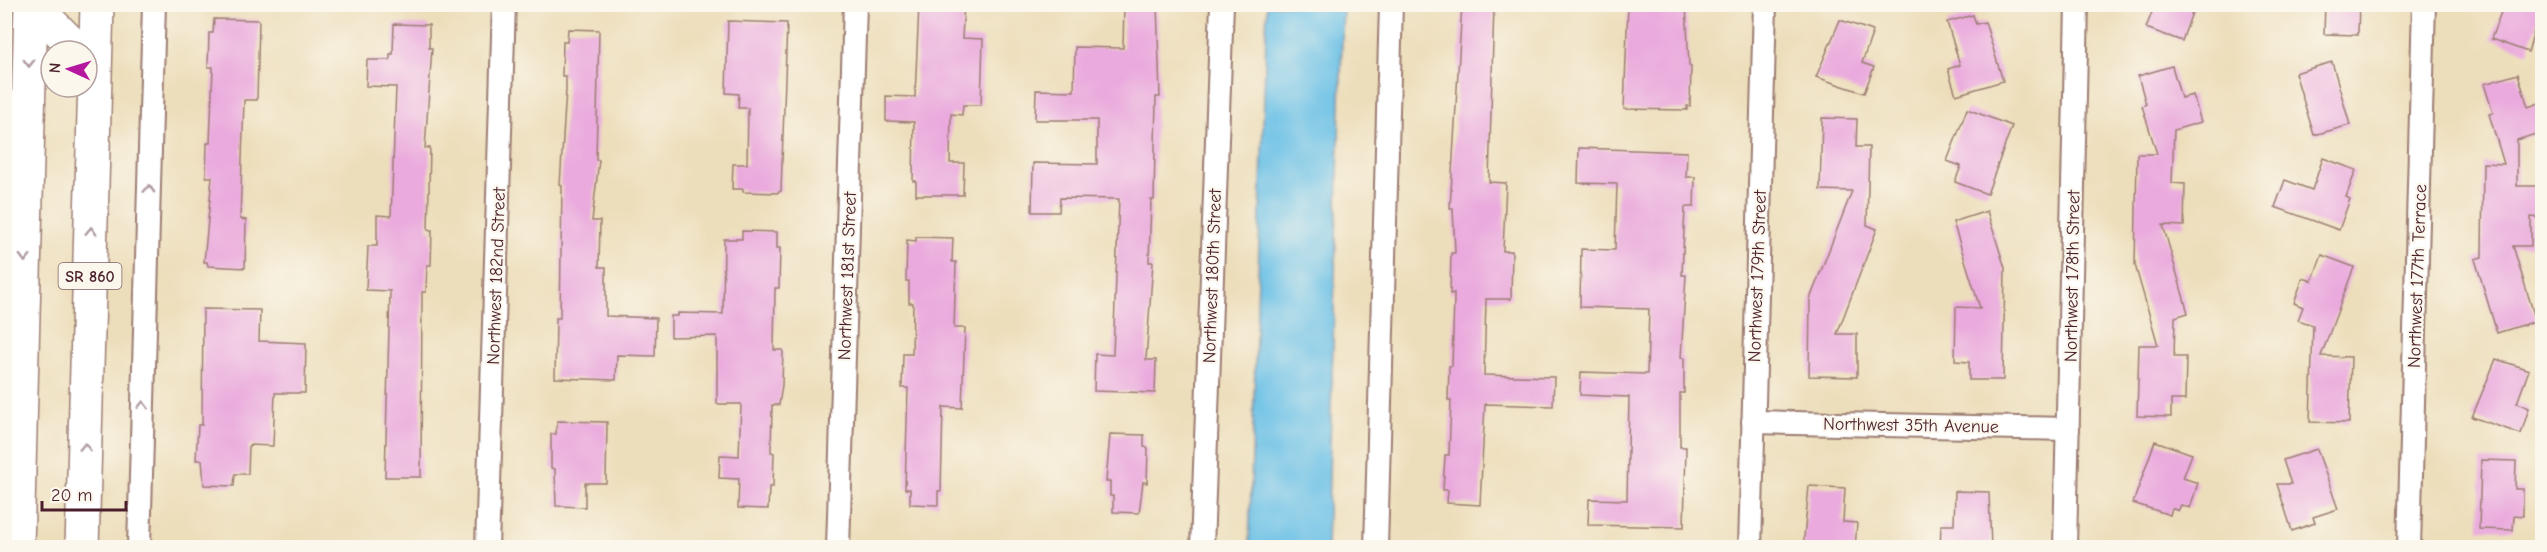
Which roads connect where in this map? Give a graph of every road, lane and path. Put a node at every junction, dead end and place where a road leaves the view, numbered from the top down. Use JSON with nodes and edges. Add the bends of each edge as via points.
{"nodes":[{"id":1,"x":31,"y":4,"type":"edge"},
{"id":2,"x":97,"y":4,"type":"edge"},
{"id":3,"x":154,"y":4,"type":"edge"},
{"id":4,"x":504,"y":4,"type":"edge"},
{"id":5,"x":855,"y":4,"type":"edge"},
{"id":6,"x":1222,"y":4,"type":"edge"},
{"id":7,"x":1391,"y":4,"type":"edge"},
{"id":8,"x":1765,"y":4,"type":"edge"},
{"id":9,"x":2078,"y":4,"type":"edge"},
{"id":10,"x":2424,"y":4,"type":"edge"},
{"id":11,"x":67,"y":39,"type":"edge"},
{"id":12,"x":94,"y":39,"type":"edge"},
{"id":13,"x":91,"y":99,"type":"edge"},
{"id":14,"x":1753,"y":422,"type":"junction"},
{"id":15,"x":2068,"y":429,"type":"junction"},
{"id":16,"x":17,"y":548,"type":"edge"},
{"id":17,"x":82,"y":548,"type":"edge"},
{"id":18,"x":139,"y":548,"type":"edge"},
{"id":19,"x":488,"y":548,"type":"edge"},
{"id":20,"x":838,"y":548,"type":"edge"},
{"id":21,"x":1202,"y":548,"type":"edge"},
{"id":22,"x":1376,"y":548,"type":"edge"},
{"id":23,"x":1750,"y":548,"type":"edge"},
{"id":24,"x":2066,"y":548,"type":"edge"},
{"id":25,"x":2409,"y":548,"type":"edge"}],
"edges":[{"from":1,"to":11,"type":"main road"},
{"from":1,"to":16,"type":"main road","one_way":true},
{"from":2,"to":12,"type":"main road","number":"SR 860"},
{"from":18,"to":3,"type":"street","one_way":true},
{"from":4,"to":19,"type":"street","name":"Northwest 182nd Street"},
{"from":5,"to":20,"type":"street","name":"Northwest 181st Street"},
{"from":6,"to":21,"type":"street","name":"Northwest 180th Street"},
{"from":7,"to":22,"type":"street"},
{"from":8,"to":14,"type":"street","name":"Northwest 179th Street"},
{"from":9,"to":15,"type":"street","name":"Northwest 178th Street"},
{"from":10,"to":25,"type":"street","name":"Northwest 177th Terrace"},
{"from":17,"to":13,"type":"main road","number":"SR 860","one_way":true},
{"from":14,"to":15,"type":"street","name":"Northwest 35th Avenue"},
{"from":14,"to":23,"type":"street","name":"Northwest 179th Street"},
{"from":15,"to":24,"type":"street","name":"Northwest 178th Street"}]}
